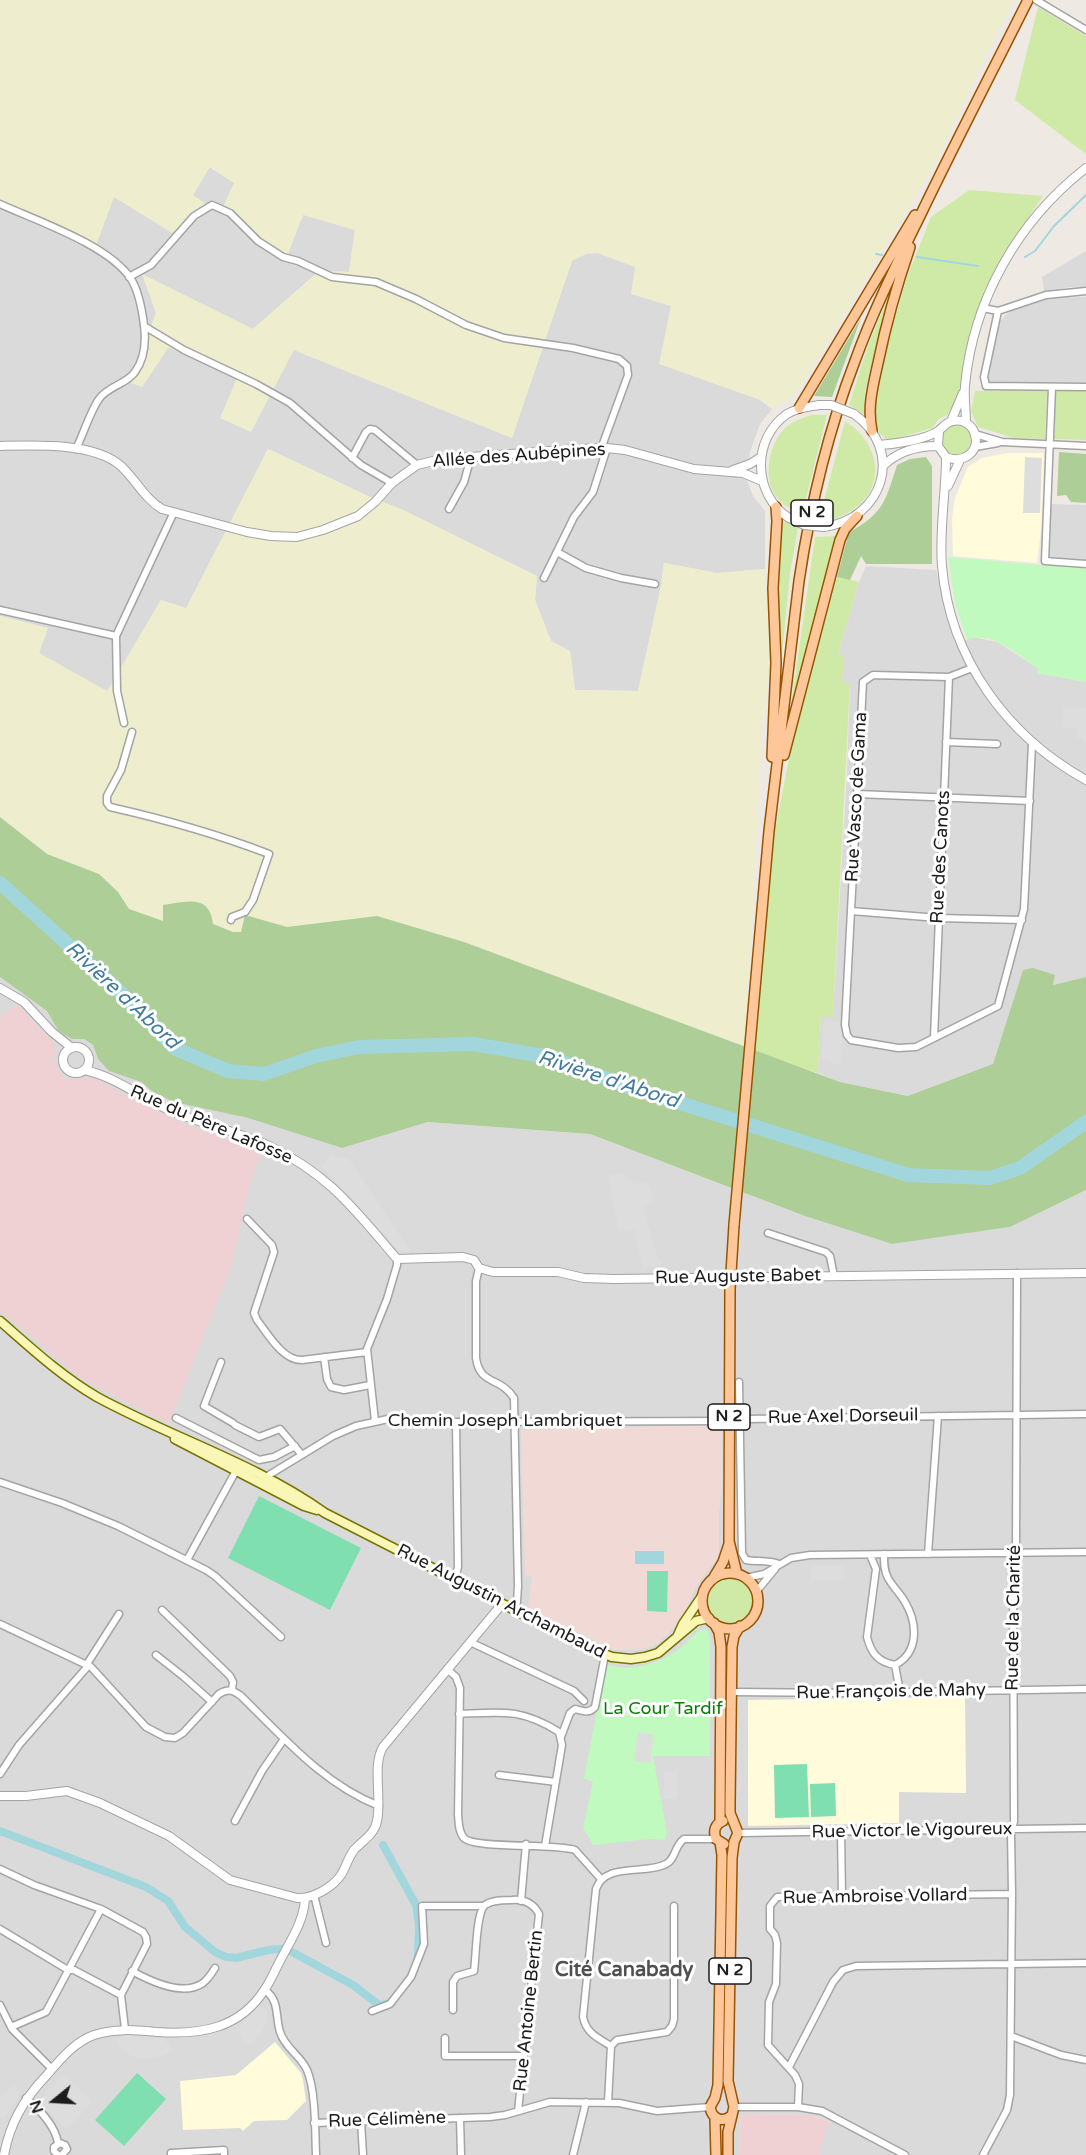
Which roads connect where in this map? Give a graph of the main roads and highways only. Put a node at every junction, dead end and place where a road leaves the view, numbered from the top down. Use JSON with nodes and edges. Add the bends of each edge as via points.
{"nodes":[{"id":1,"x":1028,"y":0,"type":"edge"},
{"id":2,"x":942,"y":169,"type":"junction"},
{"id":3,"x":921,"y":213,"type":"junction"},
{"id":4,"x":799,"y":408,"type":"road end"},
{"id":5,"x":872,"y":431,"type":"road end"},
{"id":6,"x":776,"y":507,"type":"road end"},
{"id":7,"x":856,"y":516,"type":"road end"},
{"id":8,"x":769,"y":831,"type":"junction"},
{"id":9,"x":0,"y":1321,"type":"edge"},
{"id":10,"x":729,"y":1541,"type":"junction"},
{"id":11,"x":742,"y":1576,"type":"junction"},
{"id":12,"x":713,"y":1578,"type":"junction"},
{"id":13,"x":702,"y":1596,"type":"junction"},
{"id":14,"x":711,"y":1621,"type":"junction"},
{"id":15,"x":740,"y":1626,"type":"junction"},
{"id":16,"x":678,"y":1635,"type":"junction"},
{"id":17,"x":720,"y":1822,"type":"junction"},
{"id":18,"x":734,"y":1823,"type":"junction"},
{"id":19,"x":736,"y":1837,"type":"junction"},
{"id":20,"x":718,"y":1840,"type":"junction"},
{"id":21,"x":712,"y":2103,"type":"junction"},
{"id":22,"x":732,"y":2108,"type":"junction"},
{"id":23,"x":715,"y":2118,"type":"junction"},
{"id":24,"x":716,"y":2155,"type":"edge"},
{"id":25,"x":728,"y":2155,"type":"edge"}],
"edges":[{"from":1,"to":2,"type":"main road","number":"N 2"},
{"from":2,"to":3,"type":"main road","number":"N 2"},
{"from":2,"to":4,"type":"main road"},
{"from":3,"to":5,"type":"main road","via":[[884,334],[870,400]]},
{"from":3,"to":8,"type":"main road","number":"N 2","via":[[854,362],[819,483],[799,581]]},
{"from":6,"to":8,"type":"main road","via":[[776,663]]},
{"from":7,"to":8,"type":"main road","via":[[840,540],[787,737]]},
{"from":8,"to":10,"type":"main road","number":"N 2","bridge":true,"via":[[730,1289]]},
{"from":9,"to":16,"type":"main road","name":"Rue Augustin Archambaud","via":[[77,1385],[612,1658],[631,1659],[658,1653]]},
{"from":10,"to":11,"type":"main road","number":"N 2"},
{"from":10,"to":12,"type":"main road","number":"N 2","via":[[725,1558]]},
{"from":11,"to":12,"type":"main road","via":[[721,1574]]},
{"from":11,"to":15,"type":"main road","number":"N 2","via":[[756,1592],[757,1605],[751,1618]]},
{"from":12,"to":13,"type":"main road","number":"N 2"},
{"from":13,"to":14,"type":"main road","number":"N 2"},
{"from":13,"to":16,"type":"main road","name":"Rue Augustin Archambaud"},
{"from":14,"to":15,"type":"main road","via":[[727,1628]]},
{"from":14,"to":16,"type":"main road","name":"Rue Augustin Archambaud","via":[[696,1621]]},
{"from":14,"to":17,"type":"main road","number":"N 2","via":[[719,1632],[721,1647]]},
{"from":15,"to":18,"type":"main road","number":"N 2","via":[[732,1642],[730,1803]]},
{"from":17,"to":18,"type":"main road"},
{"from":17,"to":20,"type":"main road","number":"N 2","via":[[714,1832]]},
{"from":18,"to":19,"type":"main road","number":"N 2"},
{"from":19,"to":20,"type":"main road","via":[[727,1844]]},
{"from":19,"to":22,"type":"main road","number":"N 2","via":[[731,1870],[728,2078]]},
{"from":20,"to":21,"type":"main road","number":"N 2","via":[[722,1855],[718,2085]]},
{"from":21,"to":22,"type":"main road","via":[[726,2097]]},
{"from":21,"to":23,"type":"main road"},
{"from":22,"to":23,"type":"main road","via":[[725,2119]]},
{"from":22,"to":25,"type":"main road","number":"N 2"},
{"from":23,"to":24,"type":"main road"}]}
